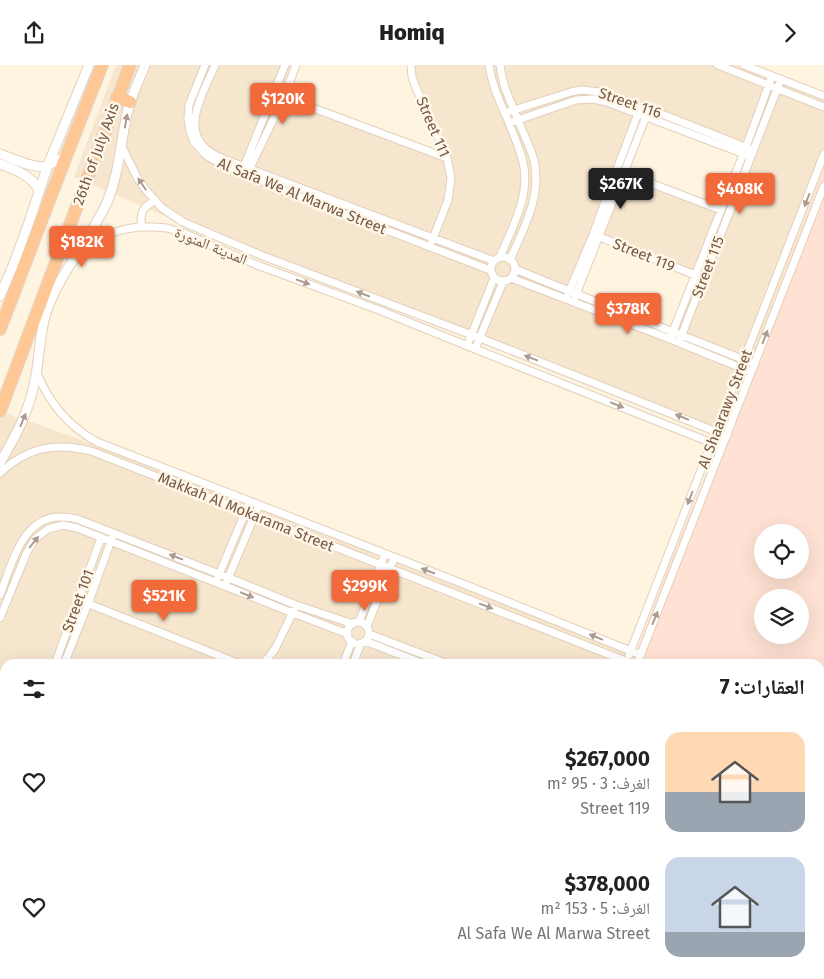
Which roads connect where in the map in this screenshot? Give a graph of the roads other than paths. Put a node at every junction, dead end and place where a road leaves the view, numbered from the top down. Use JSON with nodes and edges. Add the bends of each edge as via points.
{"nodes":[{"id":1,"x":89,"y":65,"type":"edge"},
{"id":2,"x":102,"y":65,"type":"edge"},
{"id":3,"x":130,"y":65,"type":"edge"},
{"id":4,"x":144,"y":65,"type":"edge"},
{"id":5,"x":205,"y":65,"type":"edge"},
{"id":6,"x":215,"y":65,"type":"edge"},
{"id":7,"x":284,"y":65,"type":"edge"},
{"id":8,"x":296,"y":65,"type":"edge"},
{"id":9,"x":411,"y":65,"type":"edge"},
{"id":10,"x":489,"y":65,"type":"edge"},
{"id":11,"x":500,"y":65,"type":"edge"},
{"id":12,"x":718,"y":65,"type":"edge"},
{"id":13,"x":744,"y":65,"type":"edge"},
{"id":14,"x":772,"y":76,"type":"junction"},
{"id":15,"x":781,"y":79,"type":"junction"},
{"id":16,"x":769,"y":85,"type":"junction"},
{"id":17,"x":777,"y":89,"type":"junction"},
{"id":18,"x":824,"y":96,"type":"edge"},
{"id":19,"x":117,"y":97,"type":"junction"},
{"id":20,"x":284,"y":97,"type":"junction"},
{"id":21,"x":130,"y":102,"type":"junction"},
{"id":22,"x":641,"y":106,"type":"junction"},
{"id":23,"x":824,"y":107,"type":"edge"},
{"id":24,"x":649,"y":109,"type":"junction"},
{"id":25,"x":514,"y":110,"type":"junction"},
{"id":26,"x":504,"y":113,"type":"junction"},
{"id":27,"x":638,"y":114,"type":"junction"},
{"id":28,"x":191,"y":115,"type":"junction"},
{"id":29,"x":646,"y":117,"type":"junction"},
{"id":30,"x":518,"y":120,"type":"junction"},
{"id":31,"x":509,"y":123,"type":"junction"},
{"id":32,"x":122,"y":147,"type":"junction"},
{"id":33,"x":748,"y":152,"type":"junction"},
{"id":34,"x":0,"y":154,"type":"edge"},
{"id":35,"x":824,"y":154,"type":"edge"},
{"id":36,"x":66,"y":155,"type":"junction"},
{"id":37,"x":447,"y":158,"type":"junction"},
{"id":38,"x":22,"y":162,"type":"junction"},
{"id":39,"x":0,"y":164,"type":"edge"},
{"id":40,"x":48,"y":165,"type":"junction"},
{"id":41,"x":246,"y":171,"type":"junction"},
{"id":42,"x":19,"y":172,"type":"junction"},
{"id":43,"x":624,"y":173,"type":"junction"},
{"id":44,"x":824,"y":186,"type":"edge"},
{"id":45,"x":39,"y":191,"type":"junction"},
{"id":46,"x":155,"y":201,"type":"junction"},
{"id":47,"x":721,"y":210,"type":"junction"},
{"id":48,"x":142,"y":227,"type":"junction"},
{"id":49,"x":596,"y":236,"type":"junction"},
{"id":50,"x":433,"y":237,"type":"junction"},
{"id":51,"x":430,"y":247,"type":"junction"},
{"id":52,"x":79,"y":249,"type":"junction"},
{"id":53,"x":262,"y":255,"type":"junction"},
{"id":54,"x":497,"y":259,"type":"junction"},
{"id":55,"x":510,"y":260,"type":"junction"},
{"id":56,"x":258,"y":265,"type":"junction"},
{"id":57,"x":515,"y":269,"type":"junction"},
{"id":58,"x":492,"y":274,"type":"junction"},
{"id":59,"x":695,"y":275,"type":"junction"},
{"id":60,"x":512,"y":278,"type":"junction"},
{"id":61,"x":503,"y":282,"type":"junction"},
{"id":62,"x":569,"y":291,"type":"junction"},
{"id":63,"x":577,"y":294,"type":"junction"},
{"id":64,"x":0,"y":296,"type":"edge"},
{"id":65,"x":382,"y":301,"type":"junction"},
{"id":66,"x":570,"y":301,"type":"junction"},
{"id":67,"x":379,"y":309,"type":"junction"},
{"id":68,"x":0,"y":329,"type":"edge"},
{"id":69,"x":471,"y":335,"type":"junction"},
{"id":70,"x":672,"y":335,"type":"junction"},
{"id":71,"x":682,"y":335,"type":"junction"},
{"id":72,"x":480,"y":338,"type":"junction"},
{"id":73,"x":678,"y":342,"type":"junction"},
{"id":74,"x":467,"y":346,"type":"junction"},
{"id":75,"x":475,"y":349,"type":"junction"},
{"id":76,"x":744,"y":360,"type":"junction"},
{"id":77,"x":754,"y":364,"type":"junction"},
{"id":78,"x":741,"y":368,"type":"junction"},
{"id":79,"x":37,"y":372,"type":"junction"},
{"id":80,"x":751,"y":372,"type":"junction"},
{"id":81,"x":603,"y":386,"type":"junction"},
{"id":82,"x":599,"y":398,"type":"junction"},
{"id":83,"x":0,"y":411,"type":"edge"},
{"id":84,"x":716,"y":431,"type":"junction"},
{"id":85,"x":727,"y":436,"type":"junction"},
{"id":86,"x":711,"y":443,"type":"junction"},
{"id":87,"x":722,"y":447,"type":"junction"},
{"id":88,"x":123,"y":452,"type":"junction"},
{"id":89,"x":119,"y":461,"type":"junction"},
{"id":90,"x":0,"y":463,"type":"edge"},
{"id":91,"x":162,"y":467,"type":"junction"},
{"id":92,"x":0,"y":473,"type":"edge"},
{"id":93,"x":158,"y":477,"type":"junction"},
{"id":94,"x":191,"y":478,"type":"junction"},
{"id":95,"x":206,"y":484,"type":"junction"},
{"id":96,"x":188,"y":489,"type":"junction"},
{"id":97,"x":202,"y":494,"type":"junction"},
{"id":98,"x":250,"y":501,"type":"junction"},
{"id":99,"x":259,"y":505,"type":"junction"},
{"id":100,"x":246,"y":511,"type":"junction"},
{"id":101,"x":255,"y":515,"type":"junction"},
{"id":102,"x":113,"y":534,"type":"junction"},
{"id":103,"x":101,"y":538,"type":"junction"},
{"id":104,"x":110,"y":542,"type":"junction"},
{"id":105,"x":384,"y":554,"type":"junction"},
{"id":106,"x":394,"y":557,"type":"junction"},
{"id":107,"x":14,"y":560,"type":"junction"},
{"id":108,"x":22,"y":563,"type":"junction"},
{"id":109,"x":380,"y":565,"type":"junction"},
{"id":110,"x":389,"y":569,"type":"junction"},
{"id":111,"x":219,"y":574,"type":"junction"},
{"id":112,"x":228,"y":577,"type":"junction"},
{"id":113,"x":456,"y":581,"type":"junction"},
{"id":114,"x":216,"y":582,"type":"junction"},
{"id":115,"x":225,"y":586,"type":"junction"},
{"id":116,"x":453,"y":593,"type":"junction"},
{"id":117,"x":0,"y":595,"type":"edge"},
{"id":118,"x":79,"y":600,"type":"junction"},
{"id":119,"x":88,"y":604,"type":"junction"},
{"id":120,"x":296,"y":605,"type":"junction"},
{"id":121,"x":293,"y":613,"type":"junction"},
{"id":122,"x":0,"y":618,"type":"edge"},
{"id":123,"x":356,"y":623,"type":"junction"},
{"id":124,"x":368,"y":630,"type":"junction"},
{"id":125,"x":348,"y":634,"type":"junction"},
{"id":126,"x":352,"y":641,"type":"junction"},
{"id":127,"x":363,"y":642,"type":"junction"},
{"id":128,"x":631,"y":651,"type":"junction"},
{"id":129,"x":641,"y":655,"type":"junction"},
{"id":130,"x":57,"y":659,"type":"edge"},
{"id":131,"x":66,"y":659,"type":"edge"},
{"id":132,"x":227,"y":659,"type":"edge"},
{"id":133,"x":267,"y":659,"type":"edge"},
{"id":134,"x":345,"y":659,"type":"edge"},
{"id":135,"x":355,"y":659,"type":"edge"},
{"id":136,"x":420,"y":659,"type":"edge"},
{"id":137,"x":423,"y":659,"type":"edge"},
{"id":138,"x":618,"y":659,"type":"edge"},
{"id":139,"x":629,"y":659,"type":"edge"},
{"id":140,"x":640,"y":659,"type":"edge"}],
"edges":[{"from":1,"to":40,"type":"street"},
{"from":2,"to":36,"type":"highway","name":"26th of July Axis"},
{"from":3,"to":19,"type":"highway","name":"26th of July Axis"},
{"from":4,"to":21,"type":"street"},
{"from":5,"to":28,"type":"street","name":"Al Safa We Al Marwa Street","via":[[189,105]]},
{"from":6,"to":28,"type":"street"},
{"from":7,"to":41,"type":"street"},
{"from":8,"to":20,"type":"street"},
{"from":9,"to":37,"type":"street","name":"Street 111","via":[[416,88]]},
{"from":10,"to":26,"type":"street"},
{"from":11,"to":25,"type":"street"},
{"from":12,"to":16,"type":"street"},
{"from":13,"to":14,"type":"street"},
{"from":14,"to":15,"type":"street"},
{"from":14,"to":16,"type":"street","name":"Street 115"},
{"from":15,"to":17,"type":"street","name":"Street 115"},
{"from":15,"to":18,"type":"street"},
{"from":16,"to":17,"type":"street"},
{"from":16,"to":33,"type":"street","name":"Street 115"},
{"from":17,"to":23,"type":"street"},
{"from":17,"to":33,"type":"street","name":"Street 115"},
{"from":19,"to":21,"type":"highway"},
{"from":19,"to":83,"type":"highway","name":"26th of July Axis"},
{"from":20,"to":37,"type":"street"},
{"from":20,"to":41,"type":"street"},
{"from":32,"to":21,"type":"street","one_way":true},
{"from":22,"to":24,"type":"street","name":"Street 116"},
{"from":22,"to":25,"type":"street","name":"Street 116","via":[[600,92],[581,90]]},
{"from":22,"to":27,"type":"street"},
{"from":24,"to":29,"type":"street"},
{"from":24,"to":33,"type":"street","name":"Street 116"},
{"from":25,"to":26,"type":"street","name":"Street 116"},
{"from":25,"to":30,"type":"street"},
{"from":26,"to":31,"type":"street"},
{"from":27,"to":29,"type":"street","name":"Street 116"},
{"from":27,"to":30,"type":"street","name":"Street 116","via":[[607,102],[588,99]]},
{"from":27,"to":49,"type":"street"},
{"from":28,"to":41,"type":"street","name":"Al Safa We Al Marwa Street","via":[[190,131],[194,142],[221,164]]},
{"from":29,"to":33,"type":"street","name":"Street 116"},
{"from":29,"to":43,"type":"street"},
{"from":30,"to":31,"type":"street","name":"Street 116"},
{"from":30,"to":55,"type":"street","via":[[533,158],[536,183],[532,208]]},
{"from":31,"to":54,"type":"street","via":[[524,164],[525,185],[521,206]]},
{"from":46,"to":32,"type":"street","one_way":true,"via":[[138,179]]},
{"from":32,"to":52,"type":"street","via":[[108,200]]},
{"from":33,"to":47,"type":"street","name":"Street 115"},
{"from":33,"to":71,"type":"street","name":"Street 115"},
{"from":34,"to":38,"type":"street"},
{"from":35,"to":76,"type":"street","name":"Al Shaarawy Street","one_way":true},
{"from":36,"to":40,"type":"street"},
{"from":36,"to":68,"type":"highway","name":"26th of July Axis"},
{"from":37,"to":50,"type":"street","name":"Street 111","via":[[450,192]]},
{"from":38,"to":40,"type":"street","via":[[43,167]]},
{"from":38,"to":42,"type":"street"},
{"from":39,"to":42,"type":"street"},
{"from":40,"to":45,"type":"street"},
{"from":41,"to":50,"type":"street","name":"Al Safa We Al Marwa Street"},
{"from":41,"to":51,"type":"street","name":"Al Safa We Al Marwa Street"},
{"from":42,"to":45,"type":"street","via":[[35,183]]},
{"from":43,"to":47,"type":"street"},
{"from":43,"to":49,"type":"street"},
{"from":77,"to":44,"type":"street","name":"Al Shaarawy Street","one_way":true},
{"from":45,"to":64,"type":"street"},
{"from":46,"to":48,"type":"street","via":[[142,212]]},
{"from":46,"to":53,"type":"street","via":[[183,222]]},
{"from":47,"to":59,"type":"street","name":"Street 115"},
{"from":48,"to":52,"type":"street","name":"المدينة المنورة","via":[[112,233]]},
{"from":48,"to":56,"type":"street","name":"المدينة المنورة","via":[[181,232]]},
{"from":49,"to":59,"type":"street","name":"Street 119"},
{"from":49,"to":62,"type":"street"},
{"from":49,"to":63,"type":"street"},
{"from":50,"to":51,"type":"street","name":"Street 111"},
{"from":50,"to":54,"type":"street","name":"Al Safa We Al Marwa Street"},
{"from":51,"to":58,"type":"street","name":"Al Safa We Al Marwa Street"},
{"from":52,"to":79,"type":"street","via":[[47,312]]},
{"from":53,"to":56,"type":"street"},
{"from":65,"to":53,"type":"street","one_way":true},
{"from":54,"to":55,"type":"street"},
{"from":54,"to":58,"type":"street","via":[[490,267]]},
{"from":55,"to":57,"type":"street"},
{"from":56,"to":67,"type":"street","name":"المدينة المنورة","one_way":true},
{"from":57,"to":60,"type":"street"},
{"from":57,"to":62,"type":"street"},
{"from":58,"to":61,"type":"street"},
{"from":58,"to":69,"type":"street"},
{"from":59,"to":70,"type":"street","name":"Street 115"},
{"from":60,"to":61,"type":"street"},
{"from":60,"to":66,"type":"street"},
{"from":61,"to":72,"type":"street"},
{"from":62,"to":63,"type":"street"},
{"from":62,"to":66,"type":"street"},
{"from":63,"to":66,"type":"street"},
{"from":63,"to":70,"type":"street"},
{"from":65,"to":67,"type":"street"},
{"from":65,"to":69,"type":"street"},
{"from":66,"to":70,"type":"street"},
{"from":67,"to":74,"type":"street","name":"المدينة المنورة"},
{"from":69,"to":72,"type":"street"},
{"from":69,"to":74,"type":"street"},
{"from":70,"to":71,"type":"street"},
{"from":70,"to":73,"type":"street"},
{"from":71,"to":73,"type":"street","name":"Street 115"},
{"from":71,"to":76,"type":"street"},
{"from":72,"to":75,"type":"street"},
{"from":81,"to":72,"type":"street","one_way":true},
{"from":73,"to":78,"type":"street"},
{"from":74,"to":75,"type":"street","name":"المدينة المنورة"},
{"from":75,"to":82,"type":"street","name":"المدينة المنورة"},
{"from":76,"to":77,"type":"street"},
{"from":76,"to":78,"type":"street","name":"Al Shaarawy Street"},
{"from":77,"to":80,"type":"street","name":"Al Shaarawy Street"},
{"from":78,"to":80,"type":"street"},
{"from":78,"to":84,"type":"street","name":"Al Shaarawy Street"},
{"from":79,"to":88,"type":"street","name":"Makkah Al Mokarama Street","via":[[50,399],[68,421],[89,437]]},
{"from":90,"to":79,"type":"street","one_way":true,"via":[[16,437],[32,396]]},
{"from":80,"to":85,"type":"street","name":"Al Shaarawy Street"},
{"from":81,"to":82,"type":"street"},
{"from":84,"to":81,"type":"street","one_way":true},
{"from":82,"to":86,"type":"street","name":"المدينة المنورة","one_way":true},
{"from":84,"to":85,"type":"street"},
{"from":84,"to":86,"type":"street","name":"Al Shaarawy Street"},
{"from":85,"to":87,"type":"street","name":"Al Shaarawy Street"},
{"from":86,"to":87,"type":"street","name":"المدينة المنورة"},
{"from":86,"to":128,"type":"street","name":"Al Shaarawy Street","one_way":true},
{"from":129,"to":87,"type":"street","name":"Al Shaarawy Street","one_way":true},
{"from":88,"to":89,"type":"street"},
{"from":88,"to":91,"type":"street","name":"Makkah Al Mokarama Street"},
{"from":89,"to":92,"type":"street","name":"Makkah Al Mokarama Street","via":[[79,448],[47,448],[32,451]]},
{"from":89,"to":93,"type":"street","name":"Makkah Al Mokarama Street"},
{"from":91,"to":93,"type":"street"},
{"from":91,"to":94,"type":"street","name":"Makkah Al Mokarama Street"},
{"from":93,"to":96,"type":"street","name":"Makkah Al Mokarama Street"},
{"from":94,"to":95,"type":"street","name":"Makkah Al Mokarama Street"},
{"from":94,"to":96,"type":"street"},
{"from":95,"to":97,"type":"street"},
{"from":95,"to":98,"type":"street","name":"Makkah Al Mokarama Street"},
{"from":96,"to":97,"type":"street","name":"Makkah Al Mokarama Street"},
{"from":97,"to":100,"type":"street","name":"Makkah Al Mokarama Street"},
{"from":98,"to":99,"type":"street","name":"Makkah Al Mokarama Street"},
{"from":98,"to":100,"type":"street"},
{"from":99,"to":101,"type":"street"},
{"from":99,"to":105,"type":"street","name":"Makkah Al Mokarama Street"},
{"from":100,"to":101,"type":"street","name":"Makkah Al Mokarama Street"},
{"from":100,"to":111,"type":"street"},
{"from":101,"to":109,"type":"street","name":"Makkah Al Mokarama Street"},
{"from":101,"to":112,"type":"street"},
{"from":102,"to":104,"type":"street","name":"Street 101"},
{"from":102,"to":107,"type":"street","via":[[77,519],[43,520],[29,531]]},
{"from":111,"to":102,"type":"street","one_way":true},
{"from":103,"to":104,"type":"street"},
{"from":108,"to":103,"type":"street","one_way":true,"via":[[35,539],[48,529],[63,525]]},
{"from":103,"to":118,"type":"street","name":"Street 101"},
{"from":104,"to":114,"type":"street"},
{"from":104,"to":119,"type":"street","name":"Street 101"},
{"from":105,"to":106,"type":"street","name":"Makkah Al Mokarama Street"},
{"from":105,"to":109,"type":"street"},
{"from":106,"to":110,"type":"street"},
{"from":113,"to":106,"type":"street","name":"Makkah Al Mokarama Street","one_way":true},
{"from":107,"to":108,"type":"street"},
{"from":107,"to":117,"type":"street"},
{"from":108,"to":122,"type":"street"},
{"from":109,"to":110,"type":"street","name":"Makkah Al Mokarama Street"},
{"from":109,"to":123,"type":"street"},
{"from":110,"to":116,"type":"street","name":"Makkah Al Mokarama Street"},
{"from":110,"to":124,"type":"street"},
{"from":111,"to":112,"type":"street"},
{"from":111,"to":114,"type":"street"},
{"from":112,"to":115,"type":"street"},
{"from":112,"to":120,"type":"street"},
{"from":113,"to":116,"type":"street"},
{"from":128,"to":113,"type":"street","name":"Makkah Al Mokarama Street","one_way":true},
{"from":114,"to":115,"type":"street"},
{"from":115,"to":121,"type":"street","one_way":true},
{"from":116,"to":138,"type":"street","name":"Makkah Al Mokarama Street","one_way":true},
{"from":118,"to":119,"type":"street"},
{"from":118,"to":130,"type":"street","name":"Street 101"},
{"from":119,"to":131,"type":"street","name":"Street 101"},
{"from":119,"to":132,"type":"street"},
{"from":120,"to":121,"type":"street"},
{"from":120,"to":123,"type":"street"},
{"from":121,"to":125,"type":"street"},
{"from":121,"to":133,"type":"street"},
{"from":123,"to":124,"type":"street","via":[[364,624]]},
{"from":123,"to":125,"type":"street","via":[[349,628]]},
{"from":124,"to":127,"type":"street"},
{"from":124,"to":137,"type":"street"},
{"from":125,"to":126,"type":"street"},
{"from":126,"to":127,"type":"street"},
{"from":126,"to":134,"type":"street"},
{"from":127,"to":135,"type":"street"},
{"from":127,"to":136,"type":"street"},
{"from":128,"to":129,"type":"street","name":"Makkah Al Mokarama Street"},
{"from":128,"to":139,"type":"street","name":"Al Shaarawy Street"},
{"from":129,"to":140,"type":"street","name":"Al Shaarawy Street"}]}
